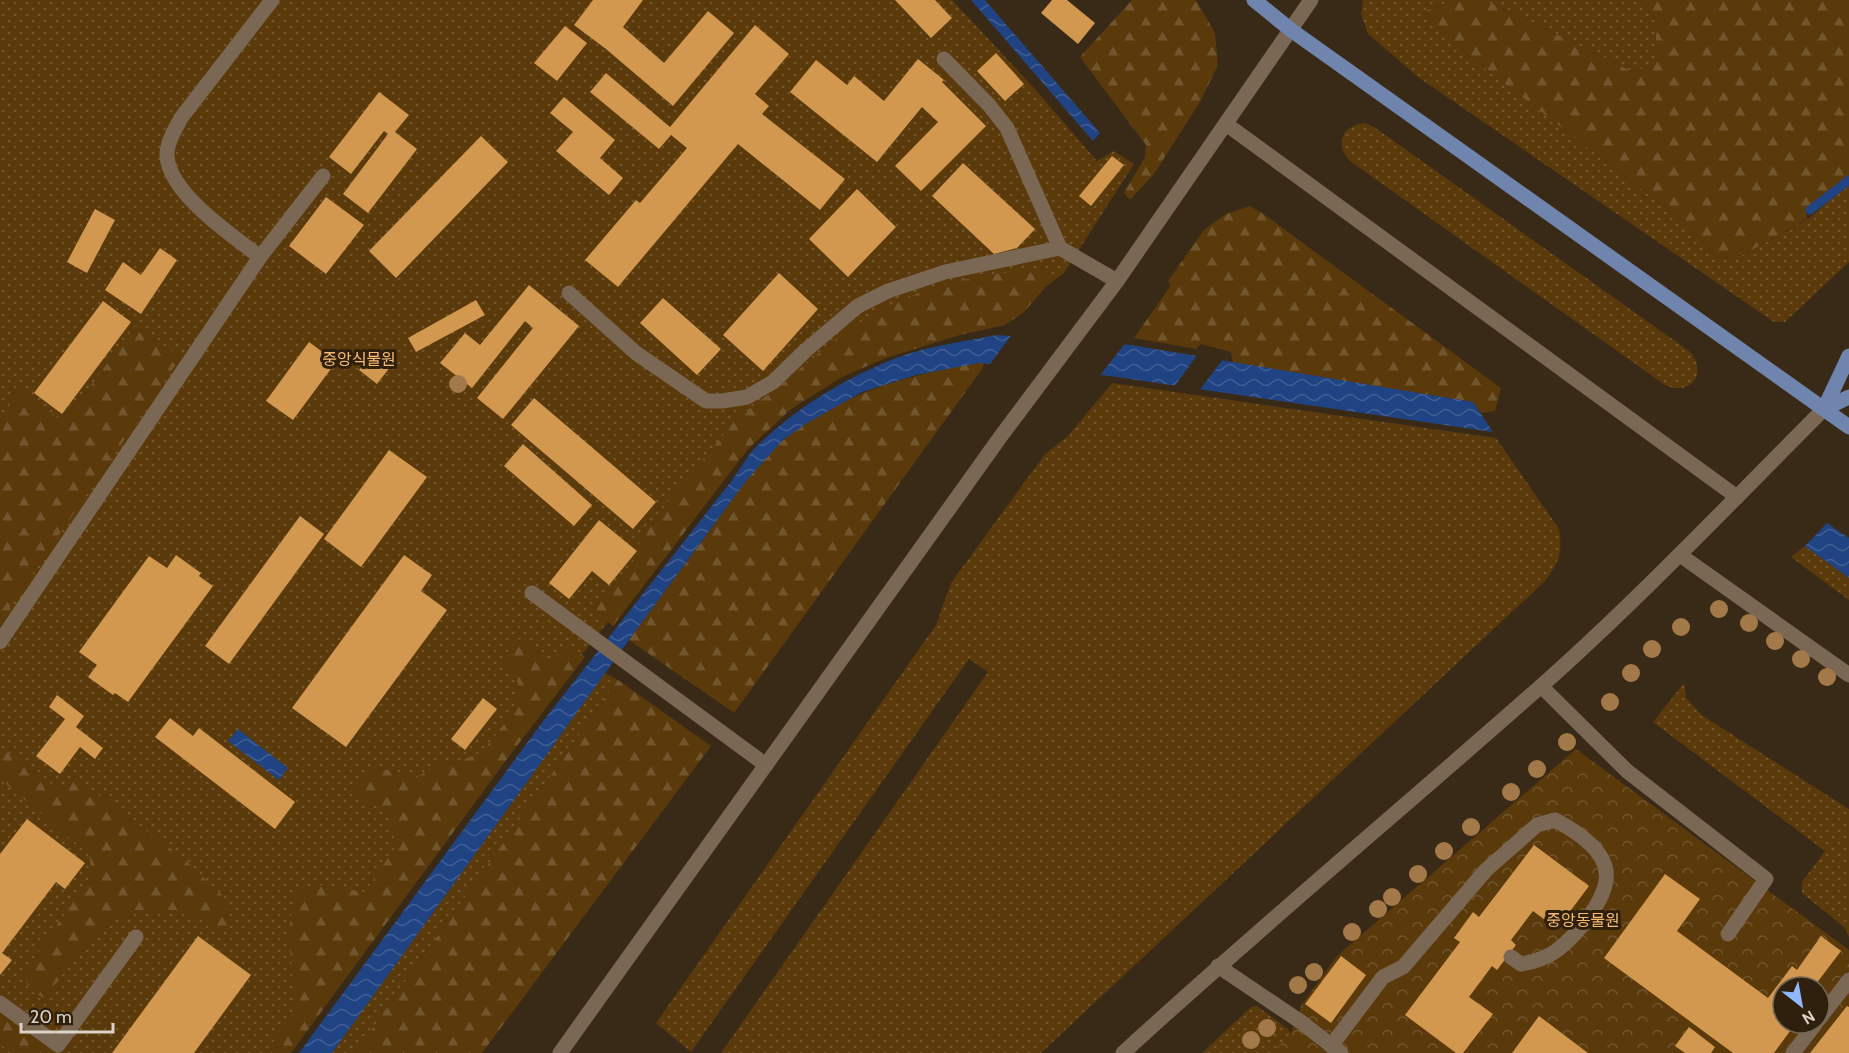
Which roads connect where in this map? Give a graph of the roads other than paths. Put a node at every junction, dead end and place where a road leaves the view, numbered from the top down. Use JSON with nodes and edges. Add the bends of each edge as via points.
{"nodes":[{"id":1,"x":272,"y":0,"type":"edge"},
{"id":2,"x":1254,"y":0,"type":"edge"},
{"id":3,"x":1311,"y":0,"type":"edge"},
{"id":4,"x":1291,"y":30,"type":"junction"},
{"id":5,"x":944,"y":59,"type":"dead end"},
{"id":6,"x":1227,"y":124,"type":"junction"},
{"id":7,"x":323,"y":176,"type":"dead end"},
{"id":8,"x":1060,"y":248,"type":"junction"},
{"id":9,"x":260,"y":258,"type":"junction"},
{"id":10,"x":1115,"y":283,"type":"junction"},
{"id":11,"x":569,"y":293,"type":"dead end"},
{"id":12,"x":1849,"y":356,"type":"edge"},
{"id":13,"x":1849,"y":397,"type":"edge"},
{"id":14,"x":1824,"y":409,"type":"junction"},
{"id":15,"x":1849,"y":427,"type":"edge"},
{"id":16,"x":1737,"y":497,"type":"junction"},
{"id":17,"x":1680,"y":555,"type":"junction"},
{"id":18,"x":532,"y":593,"type":"dead end"},
{"id":19,"x":0,"y":642,"type":"edge"},
{"id":20,"x":1849,"y":675,"type":"edge"},
{"id":21,"x":1541,"y":686,"type":"junction"},
{"id":22,"x":766,"y":765,"type":"junction"},
{"id":23,"x":1728,"y":934,"type":"dead end"},
{"id":24,"x":136,"y":937,"type":"dead end"},
{"id":25,"x":1511,"y":957,"type":"dead end"},
{"id":26,"x":1218,"y":966,"type":"junction"},
{"id":27,"x":1849,"y":980,"type":"edge"},
{"id":28,"x":0,"y":1003,"type":"edge"},
{"id":29,"x":1831,"y":1004,"type":"edge"},
{"id":30,"x":1807,"y":1035,"type":"edge"},
{"id":31,"x":1336,"y":1049,"type":"edge"},
{"id":32,"x":560,"y":1053,"type":"edge"},
{"id":33,"x":1122,"y":1053,"type":"edge"},
{"id":34,"x":1793,"y":1053,"type":"edge"}],
"edges":[{"from":1,"to":9,"type":"street","via":[[181,118],[167,156],[172,176],[184,191]]},
{"from":2,"to":4,"type":"main road"},
{"from":3,"to":4,"type":"street"},
{"from":4,"to":6,"type":"street"},
{"from":4,"to":14,"type":"main road"},
{"from":5,"to":8,"type":"street","via":[[1007,128]]},
{"from":6,"to":10,"type":"street"},
{"from":6,"to":16,"type":"street"},
{"from":7,"to":9,"type":"street"},
{"from":8,"to":10,"type":"street"},
{"from":8,"to":11,"type":"street","via":[[945,272],[888,291],[858,306],[773,382],[747,397],[722,401],[706,401],[636,353]]},
{"from":9,"to":19,"type":"street"},
{"from":10,"to":22,"type":"street"},
{"from":12,"to":14,"type":"main road"},
{"from":13,"to":14,"type":"main road"},
{"from":14,"to":15,"type":"main road"},
{"from":14,"to":16,"type":"street"},
{"from":16,"to":17,"type":"street"},
{"from":17,"to":20,"type":"street"},
{"from":17,"to":21,"type":"street"},
{"from":18,"to":22,"type":"street"},
{"from":21,"to":23,"type":"street","via":[[1627,771],[1766,879]]},
{"from":21,"to":26,"type":"street"},
{"from":22,"to":32,"type":"street"},
{"from":24,"to":28,"type":"street","via":[[58,1045]]},
{"from":25,"to":31,"type":"street","via":[[1521,964],[1555,952],[1600,900],[1606,884],[1606,869],[1597,852],[1572,829],[1555,820],[1537,825],[1486,870],[1403,967],[1383,977]]},
{"from":26,"to":31,"type":"street"},
{"from":26,"to":33,"type":"street"},
{"from":27,"to":29,"type":"street"},
{"from":30,"to":34,"type":"street"}]}
